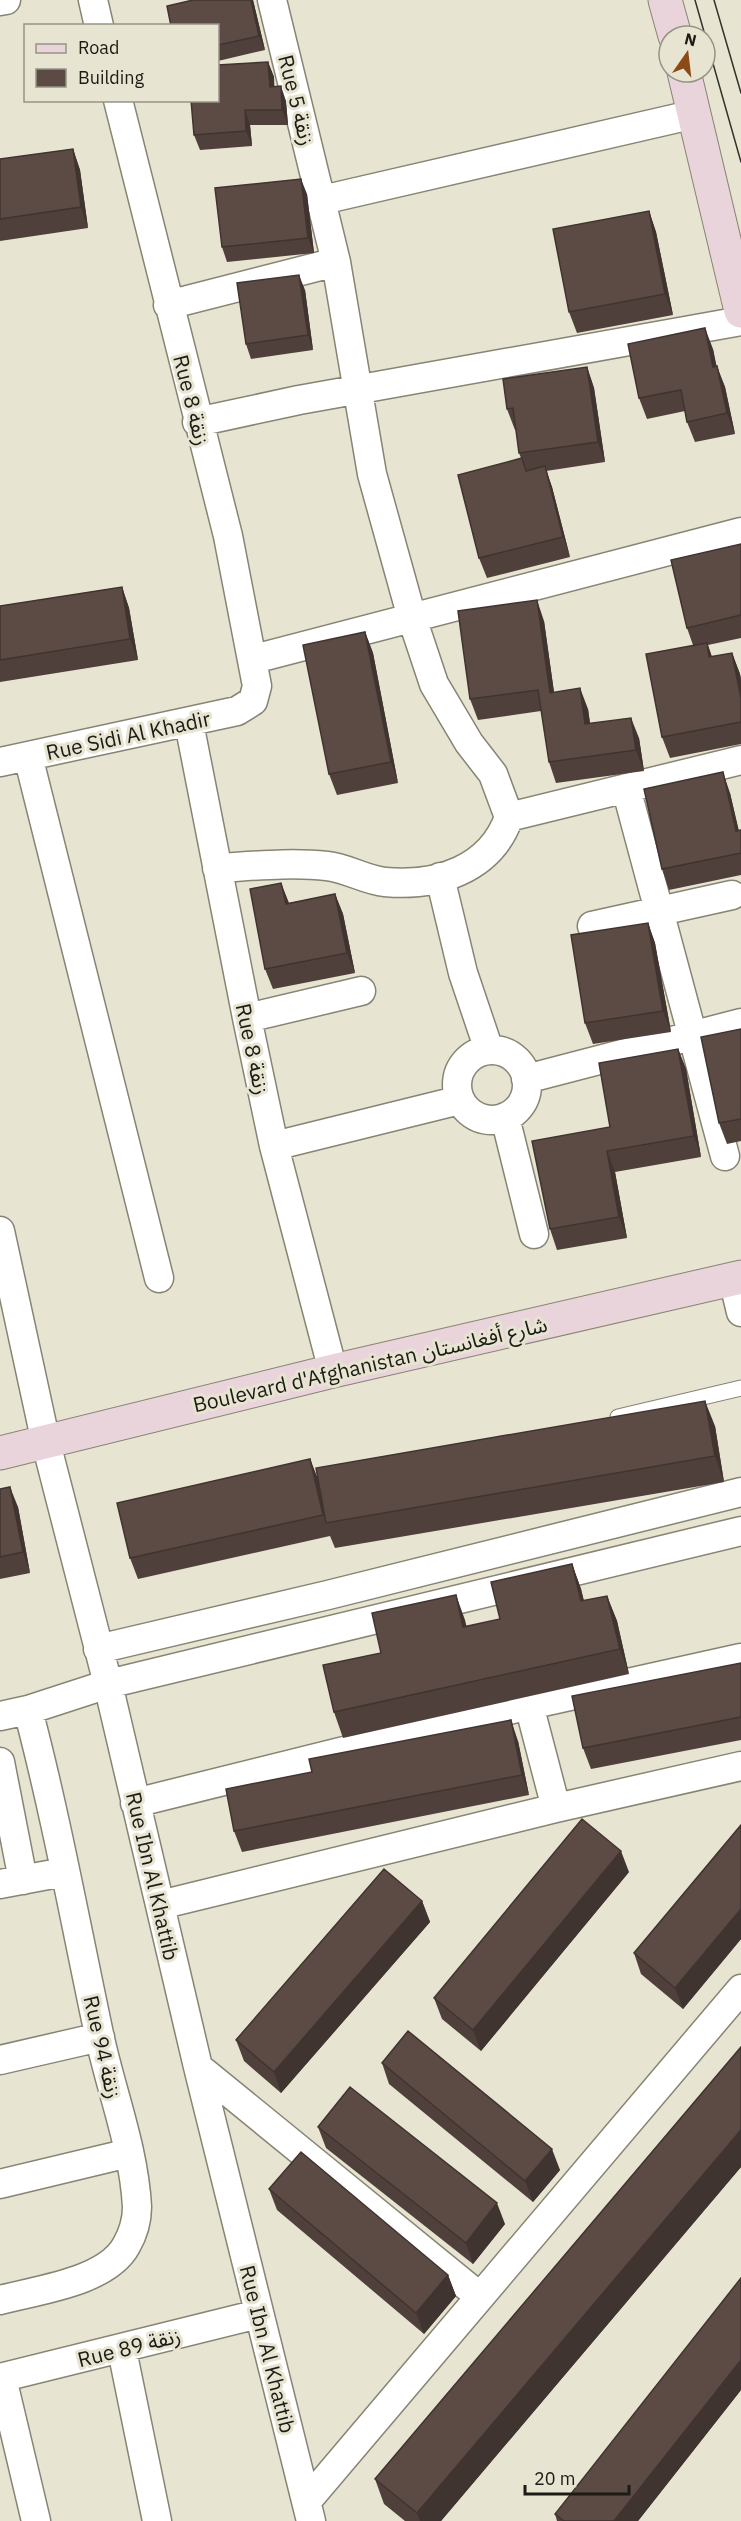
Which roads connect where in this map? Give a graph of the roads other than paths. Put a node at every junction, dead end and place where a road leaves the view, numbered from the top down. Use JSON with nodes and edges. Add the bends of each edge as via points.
{"nodes":[{"id":1,"x":6,"y":0,"type":"edge"},
{"id":2,"x":93,"y":0,"type":"edge"},
{"id":3,"x":665,"y":0,"type":"edge"},
{"id":4,"x":0,"y":2,"type":"edge"},
{"id":5,"x":281,"y":2,"type":"edge"},
{"id":6,"x":99,"y":24,"type":"edge"},
{"id":7,"x":672,"y":24,"type":"edge"},
{"id":8,"x":687,"y":84,"type":"edge"},
{"id":9,"x":118,"y":102,"type":"edge"},
{"id":10,"x":695,"y":114,"type":"junction"},
{"id":11,"x":322,"y":200,"type":"junction"},
{"id":12,"x":336,"y":262,"type":"junction"},
{"id":13,"x":168,"y":305,"type":"junction"},
{"id":14,"x":741,"y":311,"type":"edge"},
{"id":15,"x":741,"y":321,"type":"edge"},
{"id":16,"x":357,"y":390,"type":"junction"},
{"id":17,"x":197,"y":422,"type":"junction"},
{"id":18,"x":741,"y":532,"type":"edge"},
{"id":19,"x":412,"y":618,"type":"junction"},
{"id":20,"x":254,"y":660,"type":"junction"},
{"id":21,"x":253,"y":701,"type":"joint"},
{"id":22,"x":189,"y":723,"type":"junction"},
{"id":23,"x":28,"y":756,"type":"junction"},
{"id":24,"x":741,"y":760,"type":"edge"},
{"id":25,"x":0,"y":762,"type":"edge"},
{"id":26,"x":626,"y":788,"type":"junction"},
{"id":27,"x":509,"y":817,"type":"junction"},
{"id":28,"x":217,"y":868,"type":"junction"},
{"id":29,"x":441,"y":878,"type":"junction"},
{"id":30,"x":732,"y":895,"type":"dead end"},
{"id":31,"x":661,"y":912,"type":"junction"},
{"id":32,"x":592,"y":926,"type":"dead end"},
{"id":33,"x":361,"y":991,"type":"dead end"},
{"id":34,"x":247,"y":1018,"type":"junction"},
{"id":35,"x":741,"y":1023,"type":"edge"},
{"id":36,"x":692,"y":1036,"type":"junction"},
{"id":37,"x":489,"y":1050,"type":"junction"},
{"id":38,"x":526,"y":1079,"type":"junction"},
{"id":39,"x":460,"y":1100,"type":"junction"},
{"id":40,"x":505,"y":1118,"type":"junction"},
{"id":41,"x":274,"y":1146,"type":"junction"},
{"id":42,"x":725,"y":1156,"type":"dead end"},
{"id":43,"x":0,"y":1231,"type":"edge"},
{"id":44,"x":534,"y":1234,"type":"dead end"},
{"id":45,"x":159,"y":1278,"type":"dead end"},
{"id":46,"x":737,"y":1278,"type":"edge"},
{"id":47,"x":741,"y":1312,"type":"edge"},
{"id":48,"x":333,"y":1371,"type":"junction"},
{"id":49,"x":741,"y":1388,"type":"edge"},
{"id":50,"x":603,"y":1420,"type":"edge"},
{"id":51,"x":46,"y":1443,"type":"junction"},
{"id":52,"x":0,"y":1453,"type":"edge"},
{"id":53,"x":741,"y":1492,"type":"edge"},
{"id":54,"x":741,"y":1531,"type":"edge"},
{"id":55,"x":328,"y":1595,"type":"junction"},
{"id":56,"x":338,"y":1628,"type":"junction"},
{"id":57,"x":98,"y":1649,"type":"junction"},
{"id":58,"x":741,"y":1658,"type":"edge"},
{"id":59,"x":108,"y":1684,"type":"junction"},
{"id":60,"x":529,"y":1705,"type":"junction"},
{"id":61,"x":28,"y":1710,"type":"junction"},
{"id":62,"x":0,"y":1716,"type":"edge"},
{"id":63,"x":0,"y":1762,"type":"edge"},
{"id":64,"x":741,"y":1766,"type":"edge"},
{"id":65,"x":135,"y":1803,"type":"junction"},
{"id":66,"x":556,"y":1808,"type":"junction"},
{"id":67,"x":64,"y":1872,"type":"junction"},
{"id":68,"x":12,"y":1882,"type":"edge"},
{"id":69,"x":160,"y":1905,"type":"junction"},
{"id":70,"x":741,"y":1989,"type":"edge"},
{"id":71,"x":100,"y":2037,"type":"junction"},
{"id":72,"x":0,"y":2060,"type":"edge"},
{"id":73,"x":198,"y":2067,"type":"junction"},
{"id":74,"x":129,"y":2153,"type":"junction"},
{"id":75,"x":0,"y":2184,"type":"edge"},
{"id":76,"x":479,"y":2296,"type":"junction"},
{"id":77,"x":0,"y":2300,"type":"edge"},
{"id":78,"x":258,"y":2314,"type":"junction"},
{"id":79,"x":122,"y":2350,"type":"junction"},
{"id":80,"x":1,"y":2378,"type":"edge"},
{"id":81,"x":309,"y":2511,"type":"edge"},
{"id":82,"x":36,"y":2521,"type":"edge"},
{"id":83,"x":158,"y":2521,"type":"edge"}],
"edges":[{"from":1,"to":4,"type":"street"},
{"from":2,"to":6,"type":"street"},
{"from":3,"to":7,"type":"street"},
{"from":5,"to":11,"type":"street","name":"Rue 5 زنقة"},
{"from":8,"to":10,"type":"street"},
{"from":9,"to":13,"type":"street","name":"Rue 8 زنقة"},
{"from":10,"to":11,"type":"street"},
{"from":10,"to":14,"type":"street"},
{"from":11,"to":12,"type":"street","name":"Rue 5 زنقة"},
{"from":12,"to":13,"type":"street"},
{"from":12,"to":16,"type":"street","name":"Rue 5 زنقة"},
{"from":13,"to":17,"type":"street","name":"Rue 8 زنقة"},
{"from":15,"to":16,"type":"street"},
{"from":16,"to":17,"type":"street"},
{"from":16,"to":19,"type":"street","name":"Rue 5 زنقة","via":[[372,474]]},
{"from":17,"to":20,"type":"street","name":"Rue 8 زنقة","via":[[228,536]]},
{"from":18,"to":19,"type":"street"},
{"from":19,"to":20,"type":"street"},
{"from":19,"to":27,"type":"street","name":"Rue 5 زنقة","via":[[434,684],[469,743],[493,774]]},
{"from":20,"to":21,"type":"street","name":"Rue 8 زنقة","via":[[257,686]]},
{"from":21,"to":22,"type":"street","name":"Rue Sidi Al Khadir","via":[[237,711]]},
{"from":22,"to":23,"type":"street","name":"Rue Sidi Al Khadir"},
{"from":22,"to":28,"type":"street","name":"Rue 8 زنقة"},
{"from":23,"to":25,"type":"street","name":"Rue Sidi Al Khadir"},
{"from":23,"to":45,"type":"street"},
{"from":24,"to":26,"type":"street"},
{"from":26,"to":27,"type":"street"},
{"from":26,"to":31,"type":"street"},
{"from":27,"to":29,"type":"street","via":[[498,843],[479,862]]},
{"from":28,"to":29,"type":"street","via":[[327,866],[385,882]]},
{"from":28,"to":34,"type":"street","name":"Rue 8 زنقة"},
{"from":29,"to":37,"type":"street","via":[[463,973]]},
{"from":30,"to":31,"type":"street"},
{"from":31,"to":32,"type":"street"},
{"from":31,"to":36,"type":"street"},
{"from":33,"to":34,"type":"street"},
{"from":34,"to":41,"type":"street","name":"Rue 8 زنقة"},
{"from":35,"to":36,"type":"street"},
{"from":36,"to":38,"type":"street"},
{"from":36,"to":42,"type":"street"},
{"from":37,"to":38,"type":"street","via":[[514,1057]]},
{"from":37,"to":39,"type":"street","via":[[471,1056],[464,1064],[457,1081]]},
{"from":38,"to":40,"type":"street","via":[[523,1102]]},
{"from":39,"to":40,"type":"street","via":[[479,1118]]},
{"from":39,"to":41,"type":"street"},
{"from":40,"to":44,"type":"street"},
{"from":41,"to":48,"type":"street","name":"Rue 8 زنقة"},
{"from":43,"to":51,"type":"street","name":"Rue Ibn Al Khattib"},
{"from":46,"to":47,"type":"street"},
{"from":46,"to":48,"type":"street","name":"Boulevard d'Afghanistan شارع أفغانستان"},
{"from":48,"to":51,"type":"street","name":"Boulevard d'Afghanistan شارع أفغانستان"},
{"from":49,"to":50,"type":"lane"},
{"from":51,"to":52,"type":"street","name":"Boulevard d'Afghanistan شارع أفغانستان"},
{"from":51,"to":57,"type":"street","name":"Rue Ibn Al Khattib"},
{"from":53,"to":55,"type":"street"},
{"from":54,"to":56,"type":"street"},
{"from":55,"to":56,"type":"street"},
{"from":55,"to":57,"type":"street"},
{"from":56,"to":59,"type":"street"},
{"from":57,"to":59,"type":"street","name":"Rue Ibn Al Khattib"},
{"from":58,"to":60,"type":"street"},
{"from":59,"to":61,"type":"street"},
{"from":59,"to":65,"type":"street","name":"Rue Ibn Al Khattib"},
{"from":60,"to":65,"type":"street"},
{"from":60,"to":66,"type":"street"},
{"from":61,"to":62,"type":"street"},
{"from":61,"to":67,"type":"street","name":"Rue 94 زنقة"},
{"from":63,"to":68,"type":"street"},
{"from":64,"to":66,"type":"street"},
{"from":65,"to":69,"type":"street","name":"Rue Ibn Al Khattib"},
{"from":66,"to":69,"type":"street"},
{"from":67,"to":68,"type":"street"},
{"from":67,"to":71,"type":"street","name":"Rue 94 زنقة"},
{"from":69,"to":73,"type":"street","name":"Rue Ibn Al Khattib"},
{"from":70,"to":76,"type":"street"},
{"from":71,"to":72,"type":"street"},
{"from":71,"to":74,"type":"street","name":"Rue 94 زنقة"},
{"from":73,"to":76,"type":"street"},
{"from":73,"to":78,"type":"street","name":"Rue Ibn Al Khattib"},
{"from":74,"to":75,"type":"street"},
{"from":74,"to":77,"type":"street","name":"Rue 94 زنقة","via":[[136,2216],[132,2234],[119,2255],[107,2266],[74,2281]]},
{"from":76,"to":81,"type":"street"},
{"from":78,"to":79,"type":"street","name":"Rue 89 زنقة"},
{"from":78,"to":81,"type":"street","name":"Rue Ibn Al Khattib"},
{"from":79,"to":80,"type":"street","name":"Rue 89 زنقة"},
{"from":79,"to":83,"type":"street"},
{"from":80,"to":82,"type":"street"}]}
